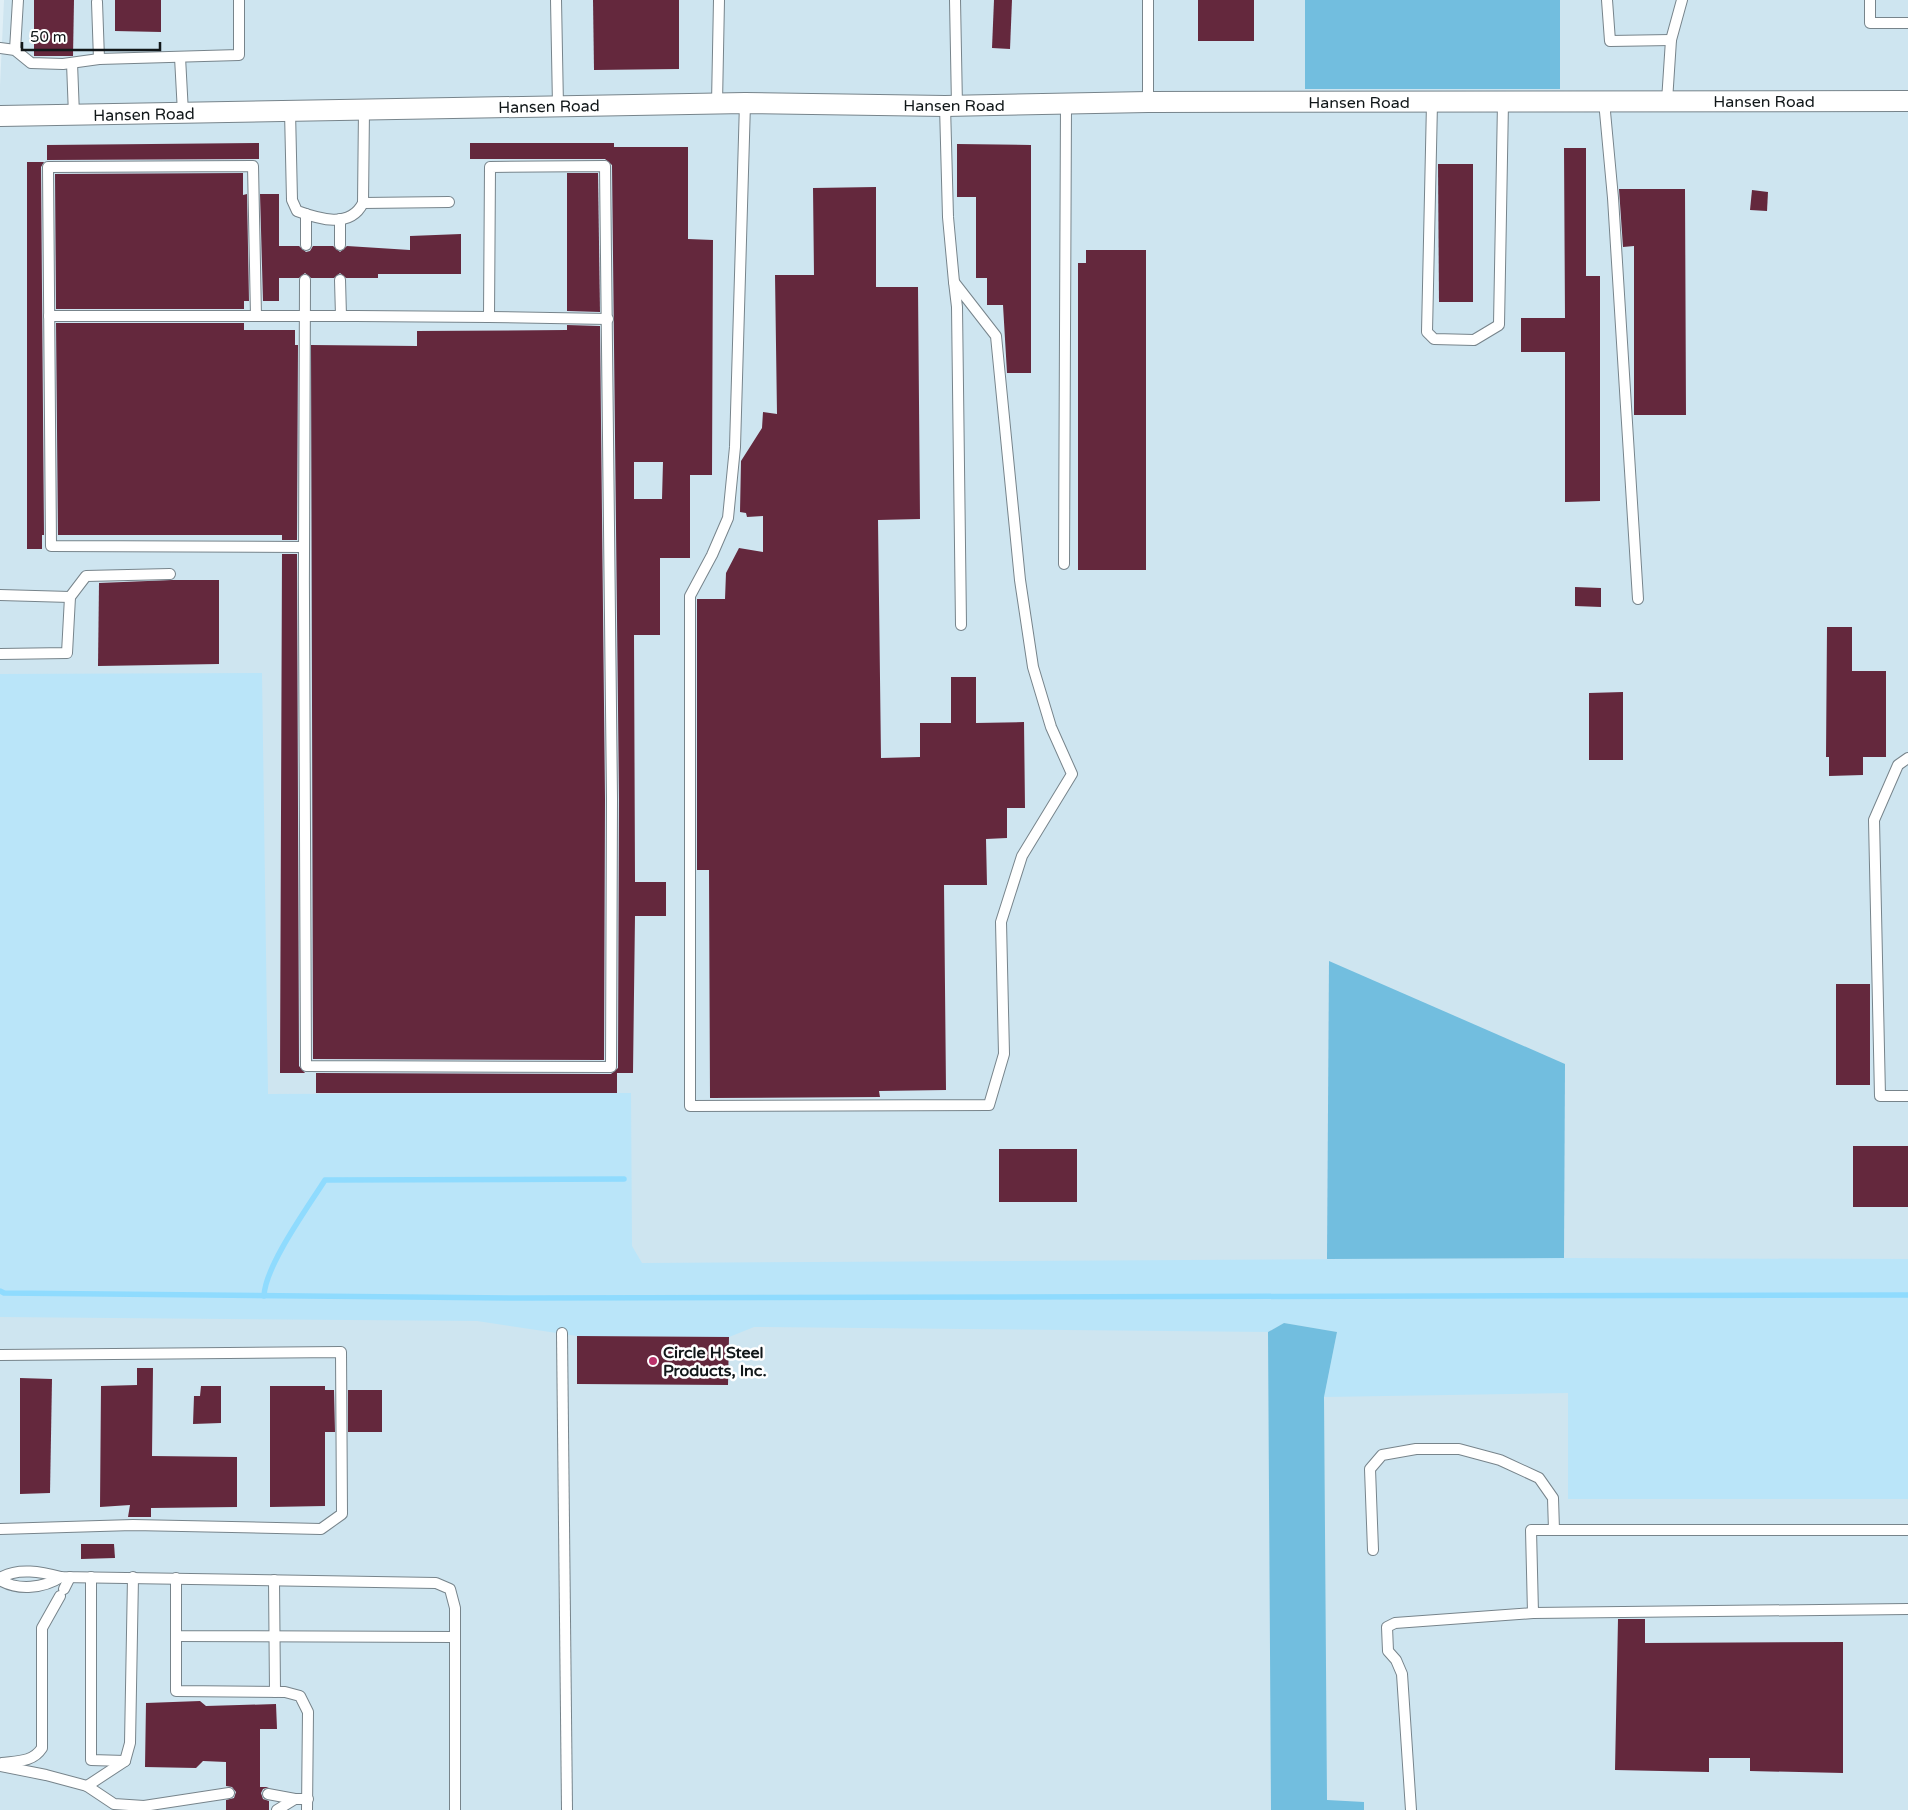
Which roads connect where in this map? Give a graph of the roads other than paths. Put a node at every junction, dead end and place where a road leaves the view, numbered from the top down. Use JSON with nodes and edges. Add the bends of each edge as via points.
{"nodes":[{"id":1,"x":18,"y":0,"type":"edge"},
{"id":2,"x":239,"y":0,"type":"edge"},
{"id":3,"x":556,"y":0,"type":"edge"},
{"id":4,"x":719,"y":0,"type":"edge"},
{"id":5,"x":955,"y":0,"type":"edge"},
{"id":6,"x":1148,"y":0,"type":"edge"},
{"id":7,"x":1608,"y":0,"type":"edge"},
{"id":8,"x":1682,"y":0,"type":"edge"},
{"id":9,"x":1870,"y":0,"type":"edge"},
{"id":10,"x":97,"y":2,"type":"dead end"},
{"id":11,"x":1908,"y":23,"type":"edge"},
{"id":12,"x":1671,"y":40,"type":"junction"},
{"id":13,"x":0,"y":48,"type":"edge"},
{"id":14,"x":15,"y":50,"type":"junction"},
{"id":15,"x":180,"y":56,"type":"junction"},
{"id":16,"x":99,"y":59,"type":"junction"},
{"id":17,"x":72,"y":63,"type":"junction"},
{"id":18,"x":1604,"y":101,"type":"junction"},
{"id":19,"x":1667,"y":101,"type":"junction"},
{"id":20,"x":1908,"y":101,"type":"edge"},
{"id":21,"x":1148,"y":102,"type":"junction"},
{"id":22,"x":1503,"y":102,"type":"junction"},
{"id":23,"x":718,"y":103,"type":"junction"},
{"id":24,"x":745,"y":103,"type":"junction"},
{"id":25,"x":1432,"y":103,"type":"junction"},
{"id":26,"x":1066,"y":104,"type":"junction"},
{"id":27,"x":558,"y":106,"type":"junction"},
{"id":28,"x":951,"y":106,"type":"junction"},
{"id":29,"x":364,"y":109,"type":"junction"},
{"id":30,"x":290,"y":111,"type":"junction"},
{"id":31,"x":182,"y":113,"type":"junction"},
{"id":32,"x":74,"y":115,"type":"junction"},
{"id":33,"x":0,"y":116,"type":"edge"},
{"id":34,"x":448,"y":202,"type":"dead end"},
{"id":35,"x":363,"y":203,"type":"junction"},
{"id":36,"x":306,"y":214,"type":"junction"},
{"id":37,"x":340,"y":219,"type":"junction"},
{"id":38,"x":306,"y":245,"type":"dead end"},
{"id":39,"x":340,"y":246,"type":"dead end"},
{"id":40,"x":305,"y":280,"type":"dead end"},
{"id":41,"x":340,"y":280,"type":"dead end"},
{"id":42,"x":954,"y":282,"type":"junction"},
{"id":43,"x":49,"y":316,"type":"junction"},
{"id":44,"x":256,"y":316,"type":"junction"},
{"id":45,"x":305,"y":316,"type":"junction"},
{"id":46,"x":341,"y":316,"type":"junction"},
{"id":47,"x":489,"y":317,"type":"junction"},
{"id":48,"x":608,"y":319,"type":"junction"},
{"id":49,"x":303,"y":547,"type":"junction"},
{"id":50,"x":1064,"y":564,"type":"dead end"},
{"id":51,"x":170,"y":574,"type":"dead end"},
{"id":52,"x":0,"y":595,"type":"edge"},
{"id":53,"x":70,"y":597,"type":"junction"},
{"id":54,"x":1638,"y":599,"type":"dead end"},
{"id":55,"x":961,"y":624,"type":"dead end"},
{"id":56,"x":0,"y":654,"type":"edge"},
{"id":57,"x":1908,"y":758,"type":"edge"},
{"id":58,"x":1908,"y":1096,"type":"edge"},
{"id":59,"x":562,"y":1332,"type":"dead end"},
{"id":60,"x":0,"y":1355,"type":"edge"},
{"id":61,"x":0,"y":1529,"type":"edge"},
{"id":62,"x":1554,"y":1530,"type":"junction"},
{"id":63,"x":1908,"y":1530,"type":"edge"},
{"id":64,"x":1373,"y":1550,"type":"dead end"},
{"id":65,"x":66,"y":1577,"type":"junction"},
{"id":66,"x":91,"y":1577,"type":"junction"},
{"id":67,"x":132,"y":1577,"type":"junction"},
{"id":68,"x":176,"y":1578,"type":"junction"},
{"id":69,"x":0,"y":1579,"type":"edge"},
{"id":70,"x":274,"y":1580,"type":"junction"},
{"id":71,"x":1908,"y":1609,"type":"edge"},
{"id":72,"x":1533,"y":1613,"type":"junction"},
{"id":73,"x":176,"y":1636,"type":"junction"},
{"id":74,"x":275,"y":1636,"type":"junction"},
{"id":75,"x":454,"y":1638,"type":"junction"},
{"id":76,"x":275,"y":1692,"type":"junction"},
{"id":77,"x":125,"y":1761,"type":"junction"},
{"id":78,"x":0,"y":1764,"type":"edge"},
{"id":79,"x":87,"y":1786,"type":"junction"},
{"id":80,"x":229,"y":1793,"type":"dead end"},
{"id":81,"x":268,"y":1794,"type":"dead end"},
{"id":82,"x":295,"y":1799,"type":"junction"},
{"id":83,"x":308,"y":1799,"type":"junction"},
{"id":84,"x":144,"y":1806,"type":"junction"},
{"id":85,"x":167,"y":1810,"type":"edge"},
{"id":86,"x":277,"y":1810,"type":"edge"},
{"id":87,"x":307,"y":1810,"type":"edge"},
{"id":88,"x":456,"y":1810,"type":"edge"},
{"id":89,"x":567,"y":1810,"type":"edge"},
{"id":90,"x":1412,"y":1810,"type":"edge"}],
"edges":[{"from":1,"to":14,"type":"lane"},
{"from":2,"to":15,"type":"lane","via":[[239,55]]},
{"from":3,"to":27,"type":"lane"},
{"from":4,"to":23,"type":"lane"},
{"from":5,"to":28,"type":"lane"},
{"from":6,"to":21,"type":"lane"},
{"from":7,"to":12,"type":"lane","via":[[1610,41]]},
{"from":8,"to":12,"type":"lane"},
{"from":9,"to":11,"type":"lane","via":[[1870,23]]},
{"from":10,"to":16,"type":"lane"},
{"from":12,"to":19,"type":"lane"},
{"from":13,"to":14,"type":"lane"},
{"from":14,"to":17,"type":"lane","via":[[30,63]]},
{"from":15,"to":16,"type":"lane"},
{"from":15,"to":31,"type":"lane"},
{"from":16,"to":17,"type":"lane"},
{"from":17,"to":32,"type":"lane"},
{"from":18,"to":19,"type":"street","name":"Hansen Road"},
{"from":18,"to":22,"type":"street","name":"Hansen Road"},
{"from":18,"to":54,"type":"lane"},
{"from":19,"to":20,"type":"street","name":"Hansen Road"},
{"from":21,"to":25,"type":"street","name":"Hansen Road"},
{"from":21,"to":26,"type":"street","name":"Hansen Road"},
{"from":22,"to":25,"type":"street","name":"Hansen Road"},
{"from":22,"to":25,"type":"lane","via":[[1499,325],[1474,340],[1434,339],[1427,332]]},
{"from":23,"to":24,"type":"street","name":"Hansen Road"},
{"from":23,"to":27,"type":"street","name":"Hansen Road"},
{"from":24,"to":28,"type":"street","name":"Hansen Road"},
{"from":24,"to":42,"type":"lane","via":[[735,447],[728,518],[690,596],[690,1106],[990,1105],[1004,1054],[1001,922],[1022,856],[1072,774],[1033,668],[1020,580],[996,336]]},
{"from":26,"to":28,"type":"street","name":"Hansen Road"},
{"from":26,"to":50,"type":"lane"},
{"from":27,"to":29,"type":"street","name":"Hansen Road"},
{"from":28,"to":42,"type":"lane","via":[[948,217]]},
{"from":29,"to":30,"type":"street","name":"Hansen Road"},
{"from":29,"to":35,"type":"lane"},
{"from":30,"to":31,"type":"street","name":"Hansen Road"},
{"from":30,"to":36,"type":"lane","via":[[292,200],[297,211]]},
{"from":31,"to":32,"type":"street","name":"Hansen Road"},
{"from":32,"to":33,"type":"street","name":"Hansen Road"},
{"from":34,"to":35,"type":"lane"},
{"from":35,"to":37,"type":"lane","via":[[359,211]]},
{"from":36,"to":37,"type":"lane","via":[[321,220]]},
{"from":36,"to":38,"type":"lane"},
{"from":37,"to":39,"type":"lane"},
{"from":40,"to":45,"type":"lane"},
{"from":41,"to":46,"type":"lane"},
{"from":42,"to":55,"type":"lane"},
{"from":43,"to":44,"type":"lane"},
{"from":43,"to":44,"type":"lane","via":[[48,167],[219,166],[254,166]]},
{"from":43,"to":49,"type":"lane","via":[[50,546]]},
{"from":44,"to":45,"type":"lane"},
{"from":45,"to":46,"type":"lane"},
{"from":45,"to":49,"type":"lane"},
{"from":46,"to":47,"type":"lane"},
{"from":47,"to":48,"type":"lane"},
{"from":47,"to":48,"type":"lane","via":[[490,167],[605,166]]},
{"from":48,"to":49,"type":"lane","via":[[611,1067],[306,1066]]},
{"from":51,"to":53,"type":"lane","via":[[86,576]]},
{"from":52,"to":53,"type":"lane"},
{"from":53,"to":56,"type":"lane","via":[[67,653]]},
{"from":57,"to":58,"type":"lane","via":[[1898,765],[1874,820],[1880,1096]]},
{"from":59,"to":89,"type":"lane"},
{"from":60,"to":61,"type":"lane","via":[[341,1352],[342,1514],[321,1529],[133,1525]]},
{"from":62,"to":63,"type":"lane"},
{"from":62,"to":64,"type":"lane","via":[[1552,1498],[1539,1478],[1500,1460],[1459,1449],[1416,1449],[1382,1455],[1370,1469]]},
{"from":62,"to":72,"type":"lane","via":[[1531,1530]]},
{"from":65,"to":66,"type":"lane"},
{"from":65,"to":69,"type":"lane","via":[[10,1572]]},
{"from":65,"to":78,"type":"lane","via":[[62,1592],[42,1628],[42,1748],[31,1759]]},
{"from":66,"to":67,"type":"lane"},
{"from":66,"to":77,"type":"lane","via":[[90,1760]]},
{"from":67,"to":68,"type":"lane"},
{"from":67,"to":77,"type":"lane","via":[[130,1743]]},
{"from":68,"to":70,"type":"lane"},
{"from":68,"to":73,"type":"lane"},
{"from":70,"to":74,"type":"lane"},
{"from":70,"to":75,"type":"lane","via":[[436,1583],[450,1589],[455,1608]]},
{"from":71,"to":72,"type":"lane"},
{"from":72,"to":90,"type":"lane","via":[[1395,1623],[1387,1627],[1388,1651],[1402,1674]]},
{"from":73,"to":74,"type":"lane"},
{"from":73,"to":76,"type":"lane","via":[[176,1691]]},
{"from":74,"to":75,"type":"lane"},
{"from":74,"to":76,"type":"lane"},
{"from":75,"to":88,"type":"lane"},
{"from":76,"to":83,"type":"lane","via":[[300,1696],[308,1712]]},
{"from":77,"to":79,"type":"lane"},
{"from":78,"to":79,"type":"lane"},
{"from":79,"to":84,"type":"lane","via":[[114,1804]]},
{"from":80,"to":84,"type":"lane"},
{"from":81,"to":82,"type":"lane"},
{"from":82,"to":83,"type":"lane"},
{"from":82,"to":86,"type":"lane"},
{"from":83,"to":87,"type":"lane"},
{"from":84,"to":85,"type":"lane"}]}
